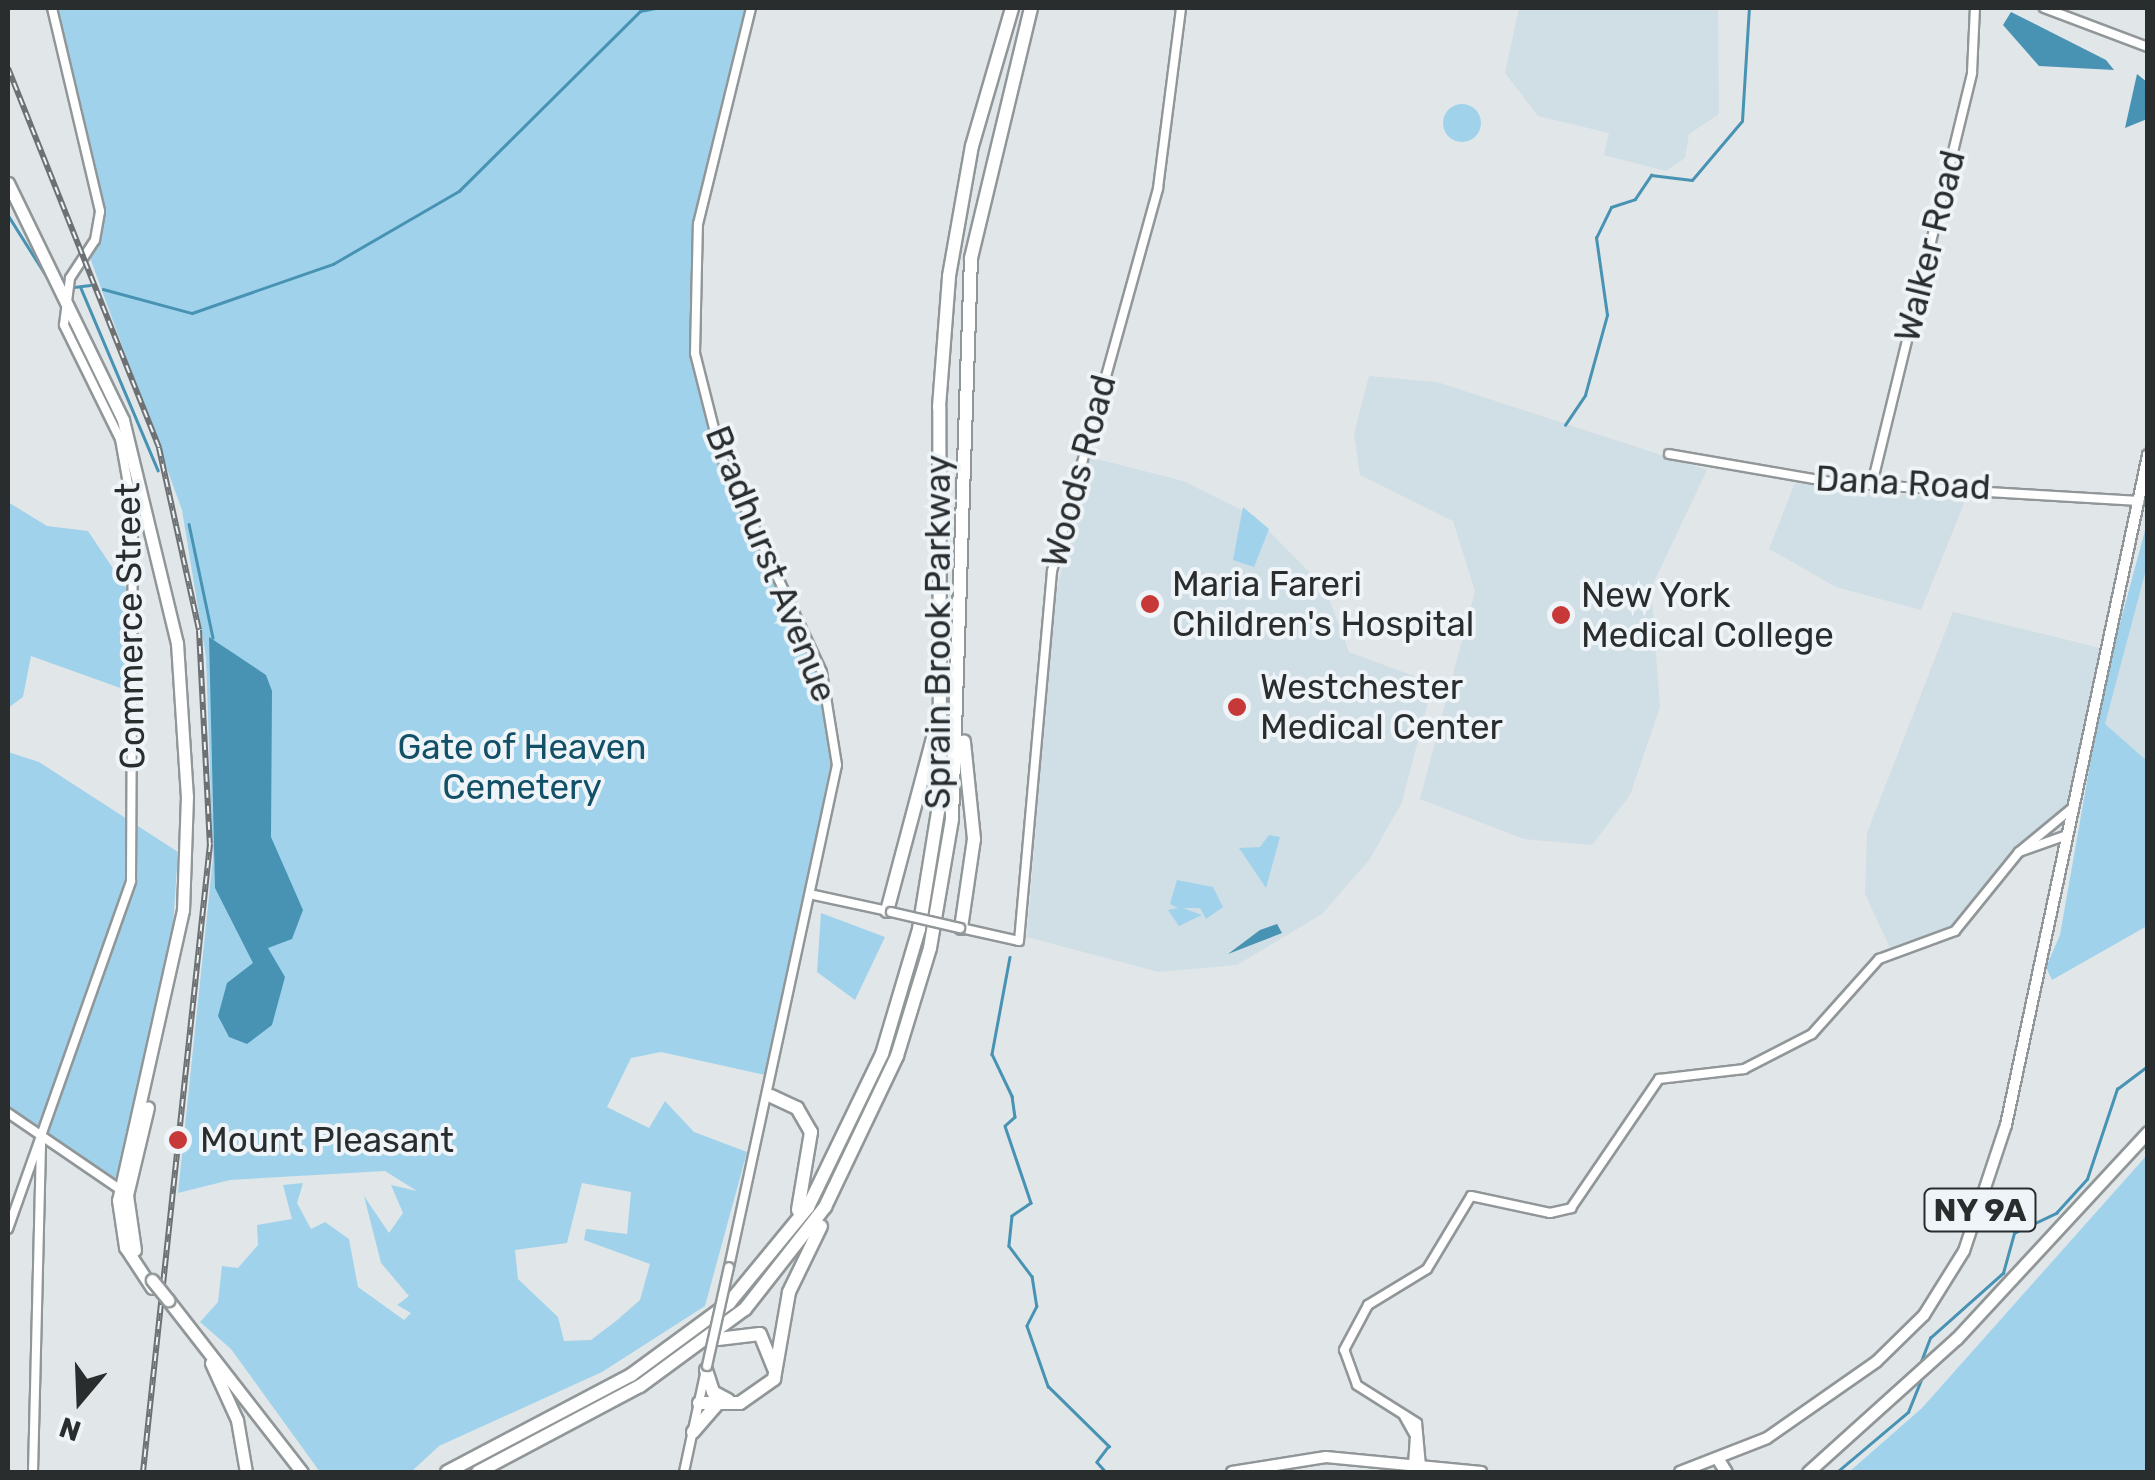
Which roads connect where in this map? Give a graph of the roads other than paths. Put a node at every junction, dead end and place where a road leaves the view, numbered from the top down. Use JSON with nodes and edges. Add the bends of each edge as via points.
{"nodes":[{"id":1,"x":52,"y":8,"type":"edge"},
{"id":2,"x":751,"y":8,"type":"edge"},
{"id":3,"x":1012,"y":8,"type":"edge"},
{"id":4,"x":1031,"y":8,"type":"edge"},
{"id":5,"x":1181,"y":8,"type":"edge"},
{"id":6,"x":1975,"y":8,"type":"edge"},
{"id":7,"x":2044,"y":8,"type":"edge"},
{"id":8,"x":2148,"y":47,"type":"edge"},
{"id":9,"x":8,"y":172,"type":"edge"},
{"id":10,"x":8,"y":184,"type":"edge"},
{"id":11,"x":66,"y":292,"type":"junction"},
{"id":12,"x":1669,"y":454,"type":"dead end"},
{"id":13,"x":2148,"y":456,"type":"edge"},
{"id":14,"x":1872,"y":484,"type":"junction"},
{"id":15,"x":2139,"y":501,"type":"junction"},
{"id":16,"x":942,"y":680,"type":"junction"},
{"id":17,"x":958,"y":699,"type":"junction"},
{"id":18,"x":2073,"y":807,"type":"junction"},
{"id":19,"x":2047,"y":828,"type":"junction"},
{"id":20,"x":2067,"y":835,"type":"junction"},
{"id":21,"x":2020,"y":852,"type":"junction"},
{"id":22,"x":814,"y":895,"type":"junction"},
{"id":23,"x":889,"y":912,"type":"junction"},
{"id":24,"x":961,"y":928,"type":"junction"},
{"id":25,"x":771,"y":1096,"type":"junction"},
{"id":26,"x":8,"y":1113,"type":"edge"},
{"id":27,"x":2148,"y":1132,"type":"edge"},
{"id":28,"x":41,"y":1138,"type":"junction"},
{"id":29,"x":2148,"y":1142,"type":"edge"},
{"id":30,"x":841,"y":1180,"type":"junction"},
{"id":31,"x":123,"y":1191,"type":"junction"},
{"id":32,"x":8,"y":1229,"type":"edge"},
{"id":33,"x":770,"y":1260,"type":"junction"},
{"id":34,"x":168,"y":1304,"type":"junction"},
{"id":35,"x":698,"y":1349,"type":"junction"},
{"id":36,"x":707,"y":1368,"type":"junction"},
{"id":37,"x":1922,"y":1376,"type":"junction"},
{"id":38,"x":700,"y":1400,"type":"junction"},
{"id":39,"x":725,"y":1403,"type":"junction"},
{"id":40,"x":692,"y":1432,"type":"junction"},
{"id":41,"x":1417,"y":1465,"type":"junction"},
{"id":42,"x":1722,"y":1468,"type":"edge"},
{"id":43,"x":33,"y":1472,"type":"edge"},
{"id":44,"x":246,"y":1472,"type":"edge"},
{"id":45,"x":302,"y":1472,"type":"edge"},
{"id":46,"x":447,"y":1472,"type":"edge"},
{"id":47,"x":478,"y":1472,"type":"edge"},
{"id":48,"x":684,"y":1472,"type":"edge"},
{"id":49,"x":1232,"y":1472,"type":"edge"},
{"id":50,"x":1481,"y":1472,"type":"edge"},
{"id":51,"x":1680,"y":1472,"type":"edge"},
{"id":52,"x":1808,"y":1472,"type":"edge"},
{"id":53,"x":1820,"y":1472,"type":"edge"}],
"edges":[{"from":1,"to":11,"type":"street","name":"Commerce Street","via":[[100,211]]},
{"from":2,"to":22,"type":"street","name":"Bradhurst Avenue","via":[[698,224],[692,325],[721,456],[793,602],[832,711],[837,782]]},
{"from":3,"to":16,"type":"highway","name":"Sprain Brook Parkway","via":[[972,146],[945,313]]},
{"from":4,"to":17,"type":"highway","name":"Sprain Brook Parkway","via":[[990,148],[969,277]]},
{"from":5,"to":24,"type":"street","name":"Woods Road","via":[[1158,188],[1052,571],[1019,941]]},
{"from":6,"to":14,"type":"street","name":"Walker Road","via":[[1972,73]]},
{"from":7,"to":8,"type":"street"},
{"from":9,"to":11,"type":"highway"},
{"from":10,"to":11,"type":"highway"},
{"from":11,"to":28,"type":"street","name":"Commerce Street","via":[[66,334],[120,439],[130,482],[132,862],[124,924]]},
{"from":11,"to":31,"type":"highway","via":[[140,474],[184,719],[180,928]]},
{"from":12,"to":14,"type":"street","name":"Dana Road"},
{"from":13,"to":15,"type":"main road","number":"NY 9A"},
{"from":14,"to":15,"type":"street","name":"Dana Road"},
{"from":15,"to":18,"type":"main road","number":"NY 9A"},
{"from":16,"to":23,"type":"highway","via":[[932,750]]},
{"from":16,"to":33,"type":"highway","name":"Sprain Brook Parkway","via":[[936,837],[900,1001],[844,1141]]},
{"from":17,"to":24,"type":"highway","via":[[974,829]]},
{"from":17,"to":30,"type":"highway","name":"Sprain Brook Parkway","via":[[952,819],[930,948],[890,1073]]},
{"from":18,"to":19,"type":"street"},
{"from":18,"to":20,"type":"main road","number":"NY 9A"},
{"from":19,"to":20,"type":"street"},
{"from":19,"to":21,"type":"street"},
{"from":20,"to":21,"type":"street"},
{"from":20,"to":42,"type":"main road","number":"NY 9A","via":[[2001,1143],[1952,1276],[1876,1362]]},
{"from":21,"to":41,"type":"street","via":[[1955,931],[1886,954],[1812,1034],[1744,1069],[1659,1079],[1571,1208],[1550,1213],[1471,1196],[1427,1269],[1368,1305],[1345,1346],[1354,1382],[1404,1416],[1415,1436]]},
{"from":22,"to":23,"type":"street"},
{"from":22,"to":25,"type":"street","name":"Bradhurst Avenue"},
{"from":23,"to":24,"type":"street","bridge":true},
{"from":25,"to":33,"type":"highway","via":[[802,1113],[812,1147],[804,1198]]},
{"from":25,"to":36,"type":"street","name":"Bradhurst Avenue","bridge":true},
{"from":26,"to":28,"type":"street"},
{"from":27,"to":37,"type":"highway"},
{"from":28,"to":31,"type":"street"},
{"from":28,"to":32,"type":"street","name":"Commerce Street"},
{"from":28,"to":43,"type":"street","name":"Commerce Street"},
{"from":29,"to":37,"type":"highway"},
{"from":30,"to":35,"type":"highway","name":"Sprain Brook Parkway","via":[[783,1267]]},
{"from":30,"to":39,"type":"highway","via":[[790,1286],[777,1375],[756,1396]]},
{"from":31,"to":34,"type":"highway","bridge":true,"via":[[132,1241]]},
{"from":33,"to":46,"type":"highway","name":"Sprain Brook Parkway","via":[[663,1355]]},
{"from":34,"to":44,"type":"highway","via":[[223,1384]]},
{"from":34,"to":45,"type":"highway"},
{"from":35,"to":39,"type":"highway","via":[[744,1330],[772,1346],[768,1380]]},
{"from":35,"to":47,"type":"highway","name":"Sprain Brook Parkway"},
{"from":36,"to":38,"type":"street","name":"Bradhurst Avenue"},
{"from":36,"to":39,"type":"highway","via":[[713,1393]]},
{"from":37,"to":52,"type":"highway"},
{"from":37,"to":53,"type":"highway"},
{"from":38,"to":39,"type":"highway"},
{"from":38,"to":40,"type":"street","name":"Bradhurst Avenue"},
{"from":39,"to":40,"type":"highway","via":[[703,1412]]},
{"from":40,"to":48,"type":"street","name":"Bradhurst Avenue"},
{"from":41,"to":49,"type":"main road","via":[[1306,1458]]},
{"from":41,"to":50,"type":"main road"},
{"from":42,"to":51,"type":"main road","number":"NY 9A"}]}
